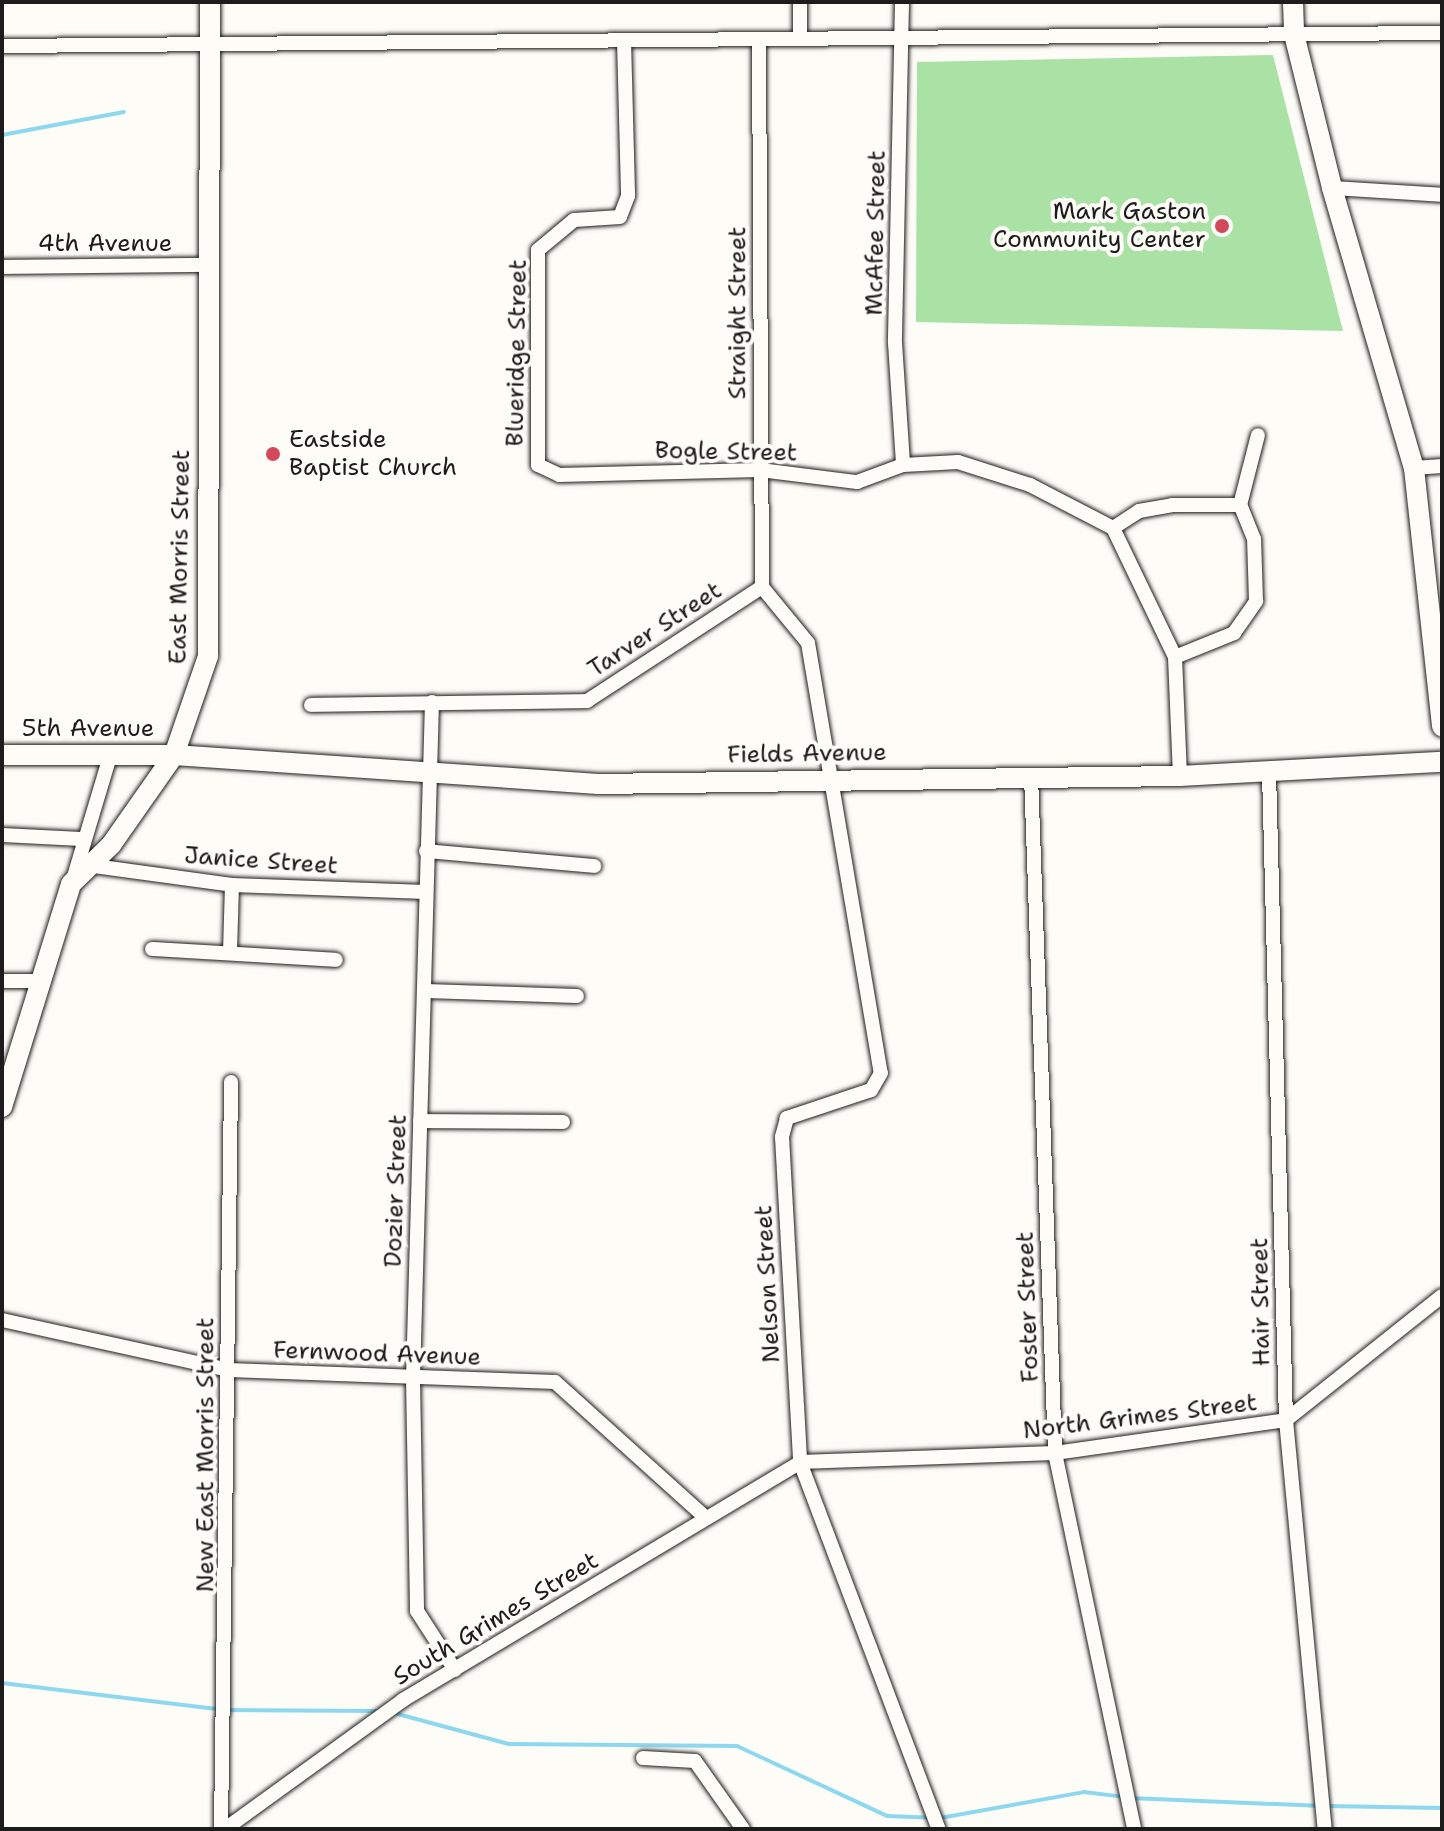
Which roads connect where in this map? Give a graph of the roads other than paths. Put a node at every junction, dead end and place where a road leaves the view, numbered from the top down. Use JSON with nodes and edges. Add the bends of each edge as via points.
{"nodes":[{"id":1,"x":210,"y":2,"type":"edge"},
{"id":2,"x":800,"y":2,"type":"edge"},
{"id":3,"x":902,"y":2,"type":"edge"},
{"id":4,"x":1293,"y":2,"type":"edge"},
{"id":5,"x":1442,"y":33,"type":"edge"},
{"id":6,"x":1294,"y":34,"type":"junction"},
{"id":7,"x":902,"y":37,"type":"junction"},
{"id":8,"x":759,"y":39,"type":"junction"},
{"id":9,"x":800,"y":39,"type":"junction"},
{"id":10,"x":624,"y":40,"type":"junction"},
{"id":11,"x":210,"y":44,"type":"junction"},
{"id":12,"x":2,"y":46,"type":"edge"},
{"id":13,"x":1332,"y":188,"type":"junction"},
{"id":14,"x":1442,"y":195,"type":"edge"},
{"id":15,"x":208,"y":265,"type":"junction"},
{"id":16,"x":2,"y":267,"type":"edge"},
{"id":17,"x":1258,"y":435,"type":"dead end"},
{"id":18,"x":903,"y":465,"type":"junction"},
{"id":19,"x":1442,"y":466,"type":"edge"},
{"id":20,"x":1414,"y":468,"type":"junction"},
{"id":21,"x":760,"y":470,"type":"junction"},
{"id":22,"x":559,"y":475,"type":"joint"},
{"id":23,"x":1240,"y":505,"type":"junction"},
{"id":24,"x":1113,"y":528,"type":"junction"},
{"id":25,"x":762,"y":587,"type":"junction"},
{"id":26,"x":1175,"y":657,"type":"junction"},
{"id":27,"x":432,"y":702,"type":"junction"},
{"id":28,"x":311,"y":705,"type":"dead end"},
{"id":29,"x":1442,"y":726,"type":"edge"},
{"id":30,"x":111,"y":753,"type":"junction"},
{"id":31,"x":2,"y":755,"type":"edge"},
{"id":32,"x":174,"y":755,"type":"junction"},
{"id":33,"x":1442,"y":762,"type":"edge"},
{"id":34,"x":429,"y":770,"type":"junction"},
{"id":35,"x":1269,"y":772,"type":"junction"},
{"id":36,"x":1031,"y":775,"type":"junction"},
{"id":37,"x":1180,"y":776,"type":"junction"},
{"id":38,"x":830,"y":779,"type":"junction"},
{"id":39,"x":2,"y":835,"type":"edge"},
{"id":40,"x":81,"y":839,"type":"junction"},
{"id":41,"x":426,"y":851,"type":"junction"},
{"id":42,"x":94,"y":866,"type":"junction"},
{"id":43,"x":594,"y":866,"type":"dead end"},
{"id":44,"x":71,"y":884,"type":"junction"},
{"id":45,"x":232,"y":885,"type":"junction"},
{"id":46,"x":426,"y":892,"type":"junction"},
{"id":47,"x":152,"y":949,"type":"dead end"},
{"id":48,"x":230,"y":952,"type":"junction"},
{"id":49,"x":336,"y":960,"type":"dead end"},
{"id":50,"x":2,"y":981,"type":"edge"},
{"id":51,"x":42,"y":981,"type":"junction"},
{"id":52,"x":426,"y":991,"type":"junction"},
{"id":53,"x":577,"y":996,"type":"dead end"},
{"id":54,"x":231,"y":1082,"type":"dead end"},
{"id":55,"x":2,"y":1107,"type":"edge"},
{"id":56,"x":420,"y":1121,"type":"junction"},
{"id":57,"x":563,"y":1122,"type":"dead end"},
{"id":58,"x":1442,"y":1296,"type":"edge"},
{"id":59,"x":2,"y":1320,"type":"edge"},
{"id":60,"x":229,"y":1370,"type":"junction"},
{"id":61,"x":413,"y":1379,"type":"junction"},
{"id":62,"x":1286,"y":1420,"type":"junction"},
{"id":63,"x":1055,"y":1453,"type":"junction"},
{"id":64,"x":800,"y":1462,"type":"junction"},
{"id":65,"x":704,"y":1516,"type":"junction"},
{"id":66,"x":455,"y":1670,"type":"junction"},
{"id":67,"x":643,"y":1758,"type":"dead end"},
{"id":68,"x":223,"y":1829,"type":"edge"},
{"id":69,"x":743,"y":1829,"type":"edge"},
{"id":70,"x":939,"y":1829,"type":"edge"},
{"id":71,"x":1134,"y":1829,"type":"edge"},
{"id":72,"x":1325,"y":1829,"type":"edge"}],
"edges":[{"from":1,"to":11,"type":"street","name":"East Morris Street"},
{"from":2,"to":9,"type":"street"},
{"from":3,"to":7,"type":"street","name":"McAfee Street"},
{"from":4,"to":6,"type":"street"},
{"from":5,"to":6,"type":"street"},
{"from":6,"to":7,"type":"street"},
{"from":6,"to":13,"type":"street"},
{"from":7,"to":9,"type":"street"},
{"from":7,"to":18,"type":"street","name":"McAfee Street","via":[[895,343]]},
{"from":8,"to":9,"type":"street"},
{"from":8,"to":10,"type":"street"},
{"from":8,"to":21,"type":"street","name":"Straight Street"},
{"from":10,"to":11,"type":"street"},
{"from":10,"to":22,"type":"street","name":"Blueridge Street","via":[[628,196],[620,217],[574,220],[538,250],[538,465]]},
{"from":11,"to":12,"type":"street"},
{"from":11,"to":15,"type":"street","name":"East Morris Street"},
{"from":13,"to":14,"type":"street"},
{"from":13,"to":20,"type":"street"},
{"from":15,"to":16,"type":"street","name":"4th Avenue"},
{"from":15,"to":32,"type":"street","name":"East Morris Street","via":[[208,656]]},
{"from":17,"to":23,"type":"street"},
{"from":18,"to":21,"type":"street","name":"Bogle Street","via":[[857,482]]},
{"from":18,"to":24,"type":"street","name":"Bogle Street","via":[[958,462],[1030,485]]},
{"from":19,"to":20,"type":"street"},
{"from":20,"to":29,"type":"street"},
{"from":21,"to":22,"type":"street","name":"Bogle Street"},
{"from":21,"to":25,"type":"street","name":"Straight Street"},
{"from":23,"to":24,"type":"street","via":[[1172,505],[1139,511]]},
{"from":23,"to":26,"type":"street","via":[[1254,539],[1256,601],[1234,633]]},
{"from":24,"to":26,"type":"street"},
{"from":25,"to":27,"type":"street","name":"Tarver Street","via":[[587,701]]},
{"from":25,"to":38,"type":"street","via":[[808,643]]},
{"from":26,"to":37,"type":"street"},
{"from":27,"to":28,"type":"street","name":"Tarver Street"},
{"from":27,"to":34,"type":"street","name":"Dozier Street"},
{"from":30,"to":31,"type":"street","name":"5th Avenue"},
{"from":30,"to":32,"type":"street","name":"5th Avenue"},
{"from":30,"to":40,"type":"street"},
{"from":32,"to":34,"type":"street","name":"Fields Avenue"},
{"from":32,"to":42,"type":"street","name":"East Morris Street"},
{"from":33,"to":35,"type":"street","name":"Fields Avenue"},
{"from":34,"to":38,"type":"street","name":"Fields Avenue","via":[[598,784]]},
{"from":34,"to":41,"type":"street","name":"Dozier Street"},
{"from":35,"to":37,"type":"street","name":"Fields Avenue"},
{"from":35,"to":62,"type":"street","name":"Hair Street"},
{"from":36,"to":37,"type":"street","name":"Fields Avenue"},
{"from":36,"to":38,"type":"street","name":"Fields Avenue"},
{"from":36,"to":63,"type":"street","name":"Foster Street"},
{"from":38,"to":64,"type":"street","name":"Nelson Street","via":[[881,1073],[871,1090],[787,1118],[782,1137]]},
{"from":39,"to":40,"type":"street"},
{"from":40,"to":44,"type":"street"},
{"from":41,"to":43,"type":"street"},
{"from":41,"to":46,"type":"street","name":"Dozier Street"},
{"from":42,"to":44,"type":"street","name":"East Morris Street"},
{"from":42,"to":45,"type":"street","name":"Janice Street"},
{"from":44,"to":51,"type":"street"},
{"from":45,"to":46,"type":"street","name":"Janice Street"},
{"from":45,"to":48,"type":"street"},
{"from":46,"to":52,"type":"street","name":"Dozier Street"},
{"from":47,"to":48,"type":"street"},
{"from":48,"to":49,"type":"street"},
{"from":50,"to":51,"type":"street"},
{"from":51,"to":55,"type":"street"},
{"from":52,"to":53,"type":"street"},
{"from":52,"to":56,"type":"street","name":"Dozier Street"},
{"from":54,"to":60,"type":"street","name":"New East Morris Street"},
{"from":56,"to":57,"type":"street"},
{"from":56,"to":61,"type":"street","name":"Dozier Street"},
{"from":58,"to":62,"type":"street","name":"North Grimes Street"},
{"from":59,"to":60,"type":"street","name":"Fernwood Avenue"},
{"from":60,"to":61,"type":"street","name":"Fernwood Avenue"},
{"from":60,"to":68,"type":"street","name":"New East Morris Street"},
{"from":61,"to":65,"type":"street","name":"Fernwood Avenue","via":[[555,1382]]},
{"from":61,"to":66,"type":"street","name":"Dozier Street","via":[[417,1611]]},
{"from":62,"to":63,"type":"street","name":"North Grimes Street"},
{"from":62,"to":72,"type":"street","name":"Hair Street"},
{"from":63,"to":64,"type":"street","name":"North Grimes Street"},
{"from":63,"to":71,"type":"street","name":"Foster Street"},
{"from":64,"to":65,"type":"street","name":"South Grimes Street"},
{"from":64,"to":70,"type":"street","name":"Nelson Street"},
{"from":65,"to":66,"type":"street","name":"South Grimes Street"},
{"from":66,"to":68,"type":"street","name":"South Grimes Street"},
{"from":67,"to":69,"type":"street","via":[[695,1761]]}]}
